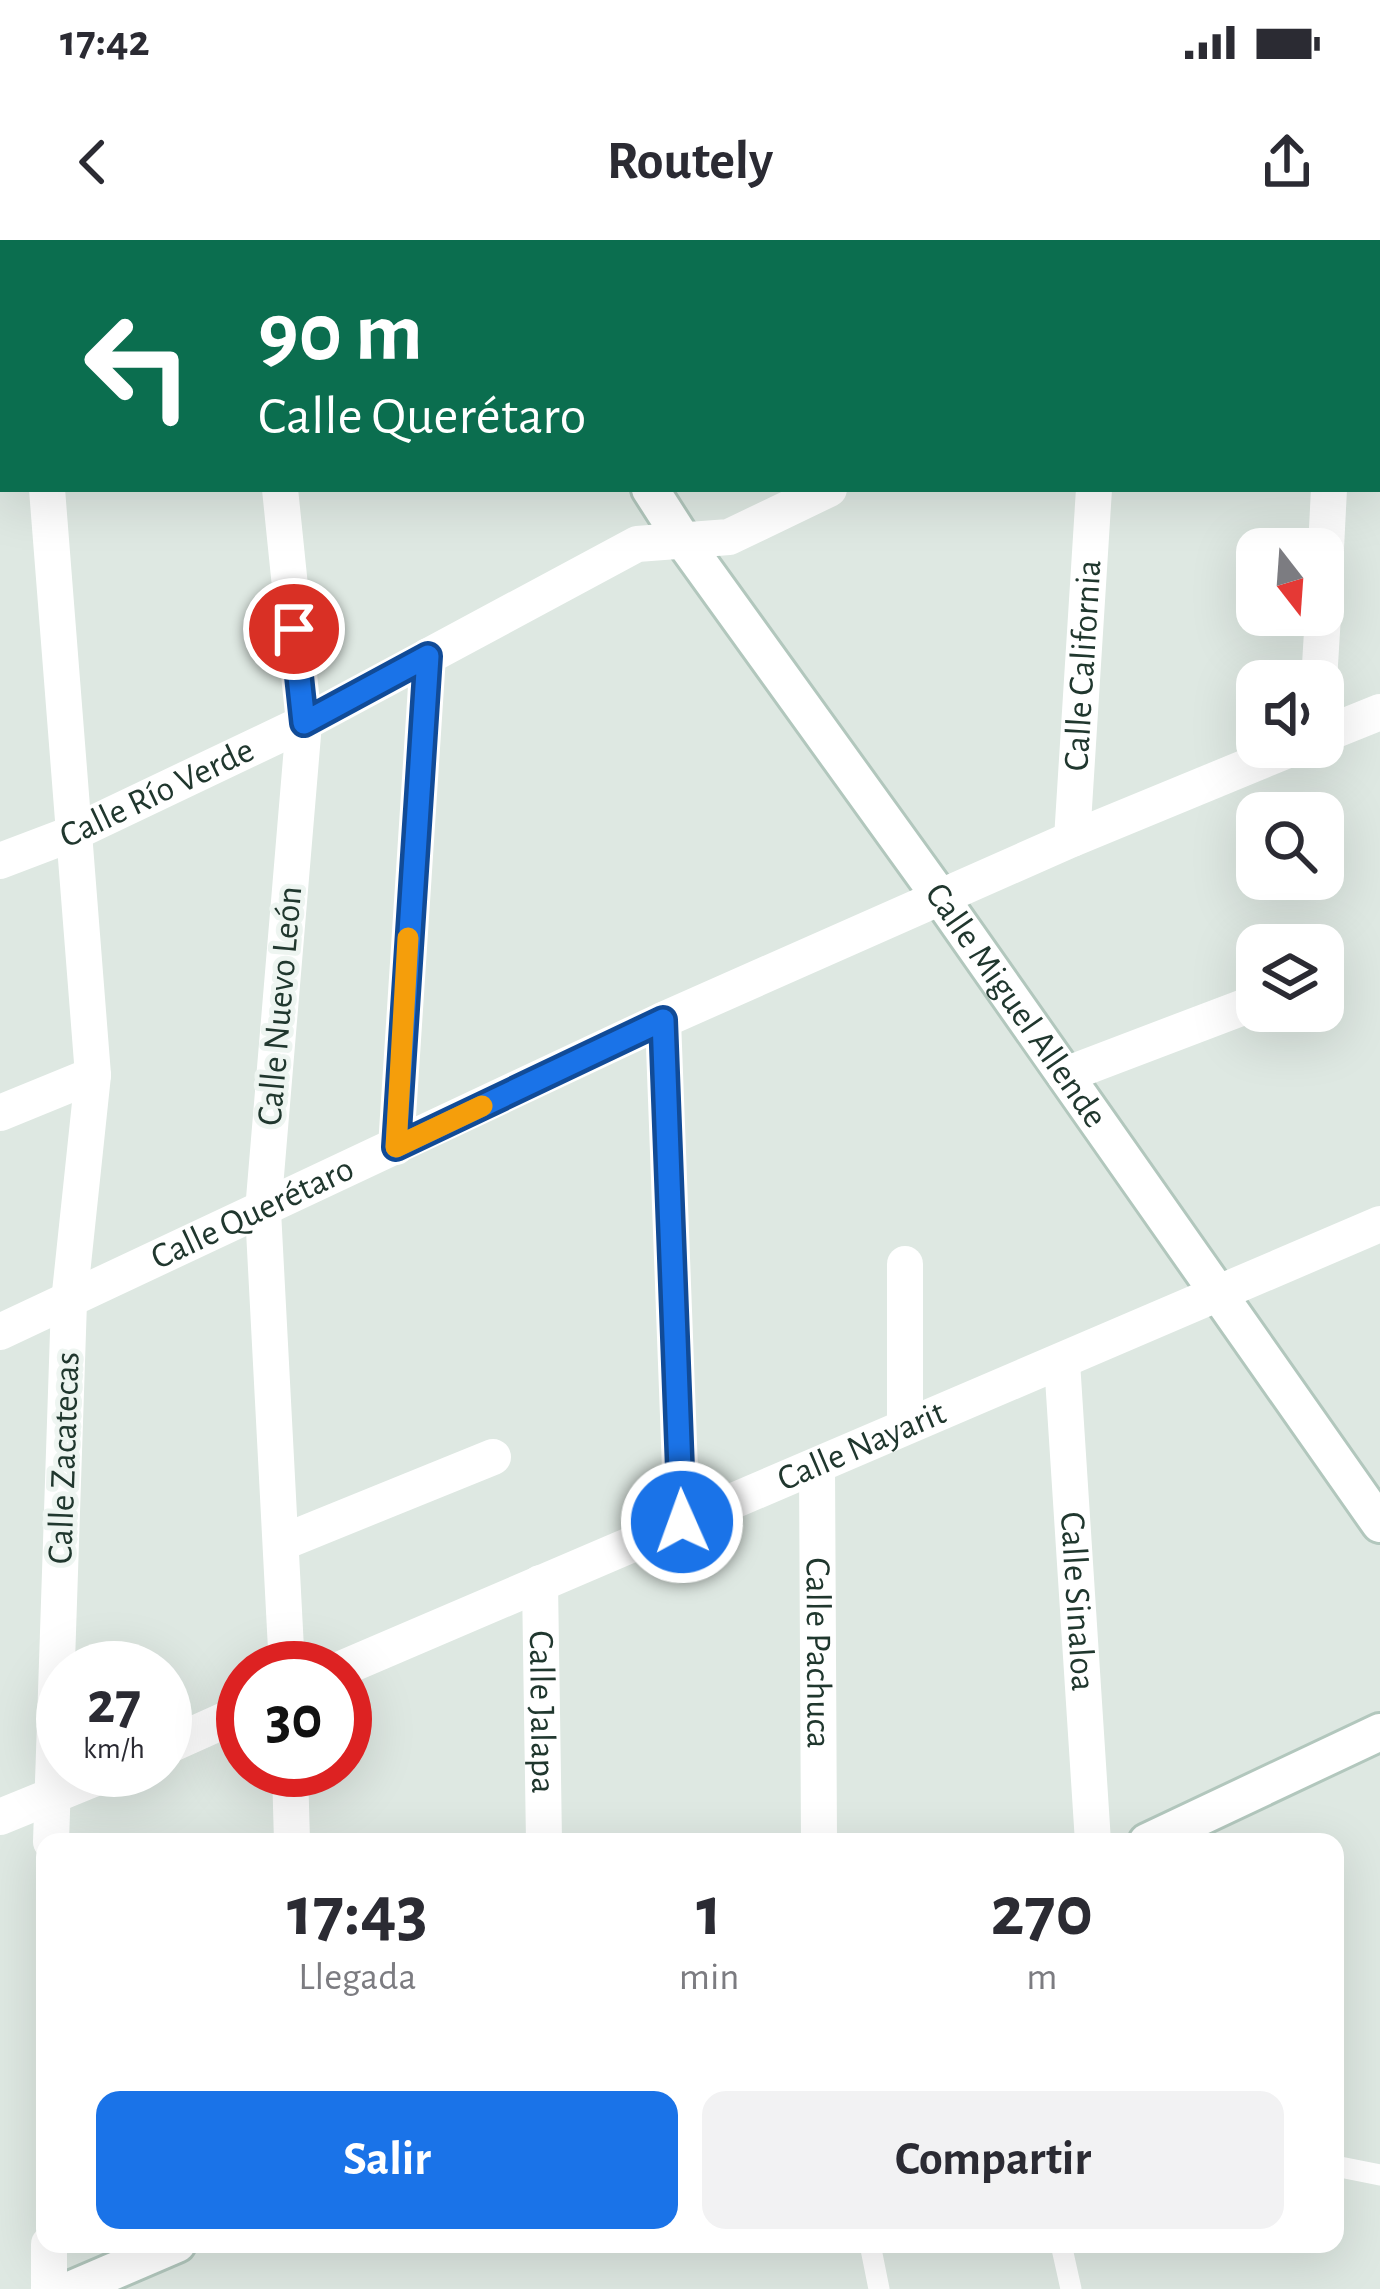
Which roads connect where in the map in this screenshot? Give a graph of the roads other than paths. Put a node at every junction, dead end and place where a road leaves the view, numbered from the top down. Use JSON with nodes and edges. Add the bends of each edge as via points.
{"nodes":[{"id":1,"x":46,"y":492,"type":"edge"},
{"id":2,"x":280,"y":492,"type":"edge"},
{"id":3,"x":652,"y":492,"type":"edge"},
{"id":4,"x":823,"y":492,"type":"edge"},
{"id":5,"x":1094,"y":492,"type":"edge"},
{"id":6,"x":1329,"y":492,"type":"edge"},
{"id":7,"x":1327,"y":528,"type":"edge"},
{"id":8,"x":682,"y":539,"type":"junction"},
{"id":9,"x":428,"y":656,"type":"junction"},
{"id":10,"x":1380,"y":712,"type":"edge"},
{"id":11,"x":304,"y":723,"type":"junction"},
{"id":12,"x":1344,"y":727,"type":"edge"},
{"id":13,"x":1244,"y":768,"type":"edge"},
{"id":14,"x":71,"y":834,"type":"junction"},
{"id":15,"x":1072,"y":839,"type":"junction"},
{"id":16,"x":0,"y":861,"type":"edge"},
{"id":17,"x":940,"y":897,"type":"junction"},
{"id":18,"x":1236,"y":1010,"type":"edge"},
{"id":19,"x":663,"y":1020,"type":"junction"},
{"id":20,"x":1065,"y":1075,"type":"junction"},
{"id":21,"x":93,"y":1076,"type":"junction"},
{"id":22,"x":0,"y":1113,"type":"edge"},
{"id":23,"x":396,"y":1147,"type":"junction"},
{"id":24,"x":263,"y":1211,"type":"junction"},
{"id":25,"x":1380,"y":1224,"type":"edge"},
{"id":26,"x":905,"y":1264,"type":"dead end"},
{"id":27,"x":1218,"y":1292,"type":"junction"},
{"id":28,"x":69,"y":1302,"type":"junction"},
{"id":29,"x":0,"y":1332,"type":"edge"},
{"id":30,"x":1061,"y":1362,"type":"junction"},
{"id":31,"x":905,"y":1426,"type":"junction"},
{"id":32,"x":493,"y":1457,"type":"dead end"},
{"id":33,"x":817,"y":1467,"type":"junction"},
{"id":34,"x":682,"y":1522,"type":"junction"},
{"id":35,"x":1380,"y":1524,"type":"edge"},
{"id":36,"x":280,"y":1543,"type":"junction"},
{"id":37,"x":540,"y":1583,"type":"junction"},
{"id":38,"x":285,"y":1641,"type":"edge"},
{"id":39,"x":372,"y":1655,"type":"edge"},
{"id":40,"x":1380,"y":1732,"type":"edge"},
{"id":41,"x":56,"y":1797,"type":"edge"},
{"id":42,"x":291,"y":1797,"type":"edge"},
{"id":43,"x":52,"y":1799,"type":"junction"},
{"id":44,"x":0,"y":1817,"type":"edge"},
{"id":45,"x":51,"y":1833,"type":"edge"},
{"id":46,"x":292,"y":1833,"type":"edge"},
{"id":47,"x":544,"y":1833,"type":"edge"},
{"id":48,"x":819,"y":1833,"type":"edge"},
{"id":49,"x":1092,"y":1833,"type":"edge"},
{"id":50,"x":1167,"y":1833,"type":"edge"},
{"id":51,"x":1344,"y":2168,"type":"edge"},
{"id":52,"x":1380,"y":2175,"type":"edge"},
{"id":53,"x":50,"y":2253,"type":"edge"},
{"id":54,"x":156,"y":2253,"type":"edge"},
{"id":55,"x":872,"y":2253,"type":"edge"},
{"id":56,"x":1063,"y":2253,"type":"edge"},
{"id":57,"x":49,"y":2289,"type":"edge"},
{"id":58,"x":72,"y":2289,"type":"edge"},
{"id":59,"x":879,"y":2289,"type":"edge"},
{"id":60,"x":1071,"y":2289,"type":"edge"}],
"edges":[{"from":1,"to":14,"type":"street","name":"Calle Zacatecas"},
{"from":2,"to":11,"type":"street","name":"Calle Nuevo León"},
{"from":3,"to":8,"type":"street","name":"Calle Miguel Allende"},
{"from":4,"to":8,"type":"street","name":"Calle Río Verde","via":[[729,537]]},
{"from":5,"to":15,"type":"street","name":"Calle California"},
{"from":6,"to":7,"type":"street"},
{"from":8,"to":9,"type":"street","name":"Calle Río Verde","via":[[637,544]]},
{"from":8,"to":17,"type":"street","name":"Calle Miguel Allende"},
{"from":9,"to":11,"type":"street","name":"Calle Río Verde"},
{"from":9,"to":23,"type":"street"},
{"from":10,"to":12,"type":"street"},
{"from":11,"to":14,"type":"street","name":"Calle Río Verde"},
{"from":11,"to":24,"type":"street","name":"Calle Nuevo León"},
{"from":13,"to":15,"type":"street","name":"Calle Querétaro"},
{"from":14,"to":16,"type":"street","name":"Calle Río Verde"},
{"from":14,"to":21,"type":"street","name":"Calle Zacatecas"},
{"from":15,"to":17,"type":"street","name":"Calle Querétaro"},
{"from":17,"to":19,"type":"street","name":"Calle Querétaro"},
{"from":17,"to":20,"type":"street","name":"Calle Miguel Allende"},
{"from":18,"to":20,"type":"street"},
{"from":19,"to":23,"type":"street","name":"Calle Querétaro"},
{"from":19,"to":34,"type":"street"},
{"from":20,"to":27,"type":"street","name":"Calle Miguel Allende"},
{"from":21,"to":22,"type":"street"},
{"from":21,"to":28,"type":"street","name":"Calle Zacatecas"},
{"from":23,"to":24,"type":"street","name":"Calle Querétaro"},
{"from":24,"to":28,"type":"street","name":"Calle Querétaro"},
{"from":24,"to":36,"type":"street","name":"Calle Nuevo León"},
{"from":25,"to":27,"type":"street","name":"Calle Nayarit"},
{"from":26,"to":31,"type":"street"},
{"from":27,"to":30,"type":"street","name":"Calle Nayarit"},
{"from":27,"to":35,"type":"street","name":"Calle Miguel Allende"},
{"from":28,"to":29,"type":"street","name":"Calle Querétaro"},
{"from":28,"to":43,"type":"street","name":"Calle Zacatecas"},
{"from":30,"to":31,"type":"street","name":"Calle Nayarit"},
{"from":30,"to":49,"type":"street","name":"Calle Sinaloa"},
{"from":31,"to":33,"type":"street","name":"Calle Nayarit"},
{"from":32,"to":36,"type":"street"},
{"from":33,"to":34,"type":"street","name":"Calle Nayarit"},
{"from":33,"to":48,"type":"street","name":"Calle Pachuca"},
{"from":34,"to":37,"type":"street","name":"Calle Nayarit"},
{"from":36,"to":38,"type":"street","name":"Calle Nuevo León"},
{"from":37,"to":39,"type":"street","name":"Calle Nayarit"},
{"from":37,"to":47,"type":"street","name":"Calle Jalapa"},
{"from":40,"to":50,"type":"street"},
{"from":41,"to":43,"type":"street"},
{"from":42,"to":46,"type":"street"},
{"from":43,"to":44,"type":"street"},
{"from":43,"to":45,"type":"street","name":"Calle Zacatecas"},
{"from":51,"to":52,"type":"lane"},
{"from":53,"to":57,"type":"street"},
{"from":54,"to":58,"type":"street"},
{"from":55,"to":59,"type":"lane"},
{"from":56,"to":60,"type":"lane"}]}
